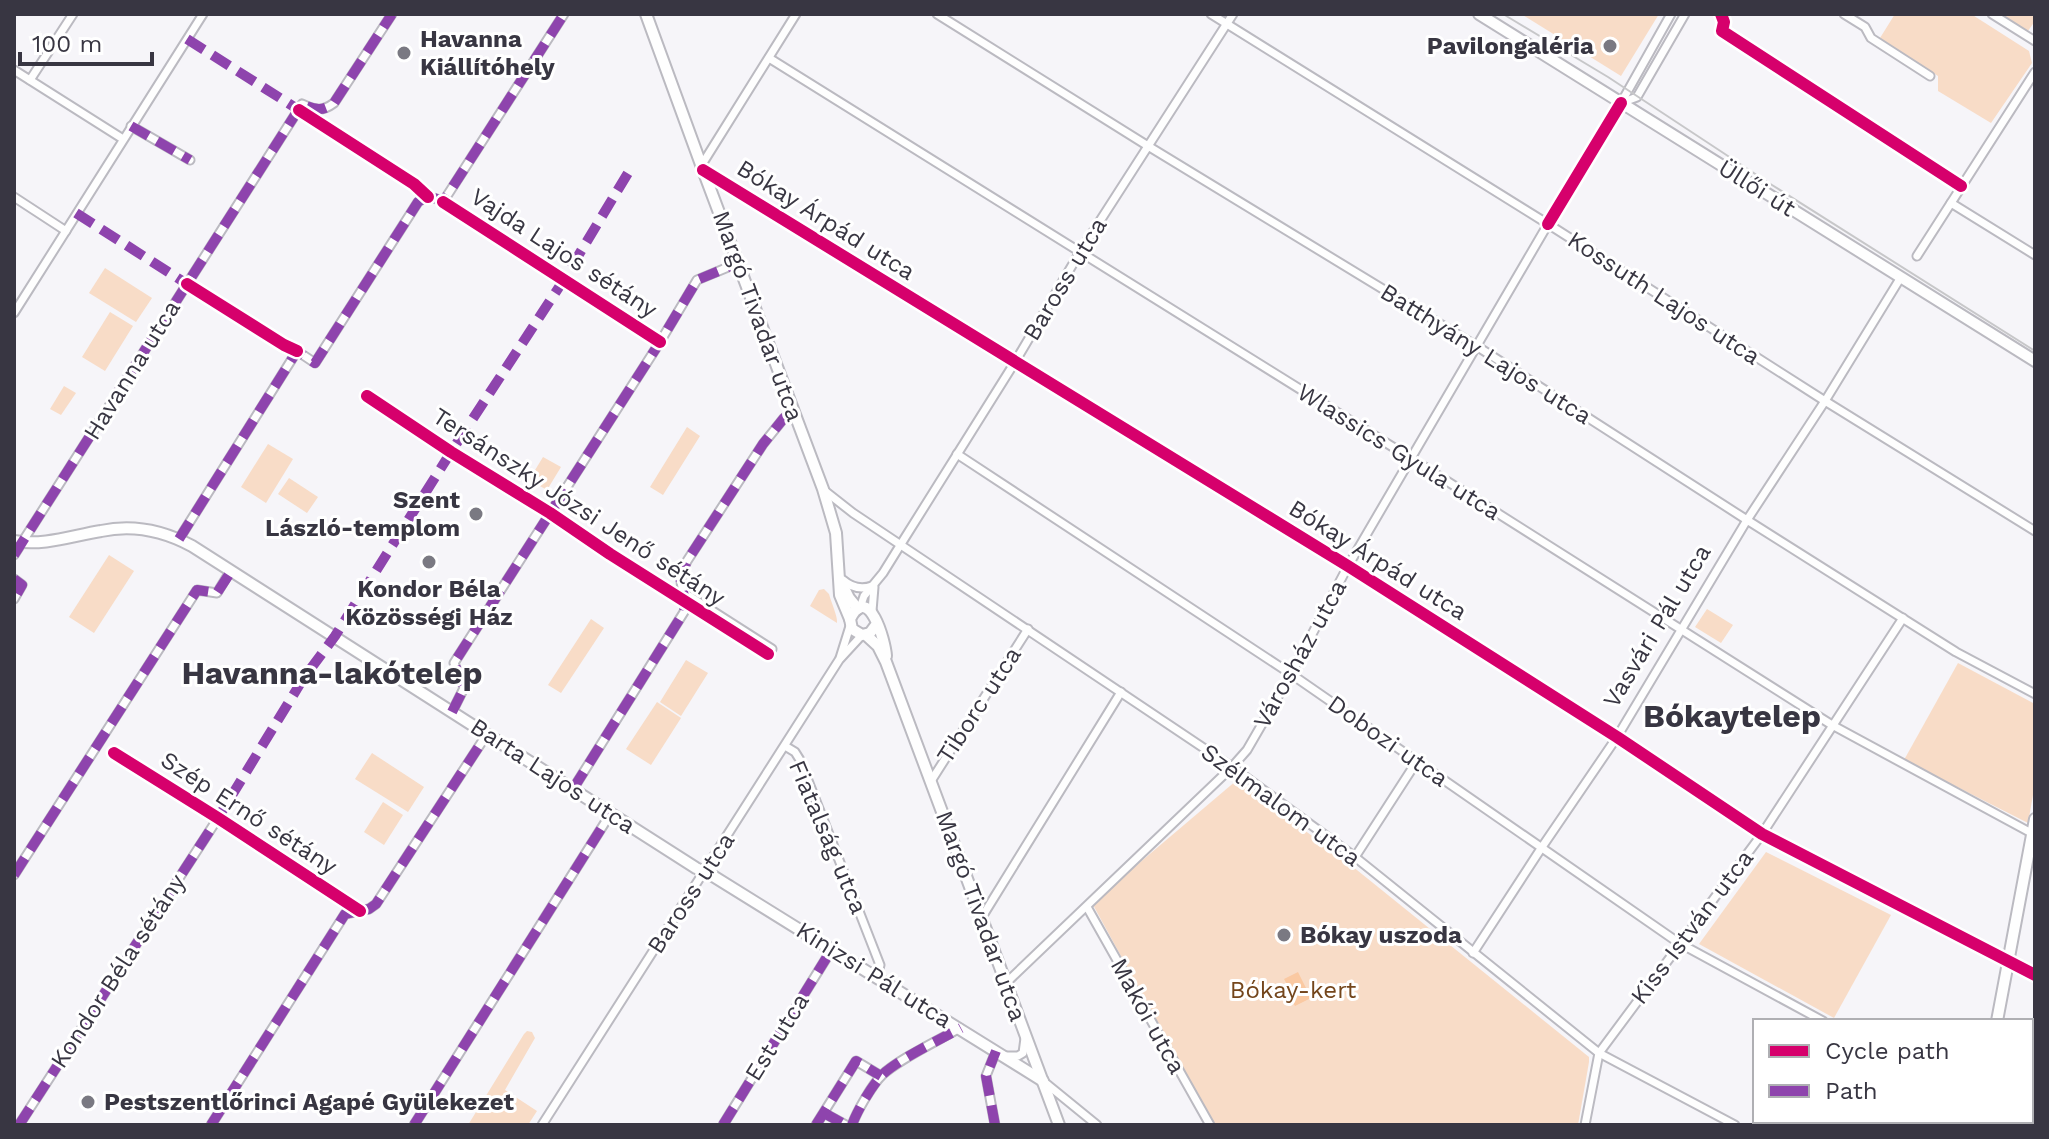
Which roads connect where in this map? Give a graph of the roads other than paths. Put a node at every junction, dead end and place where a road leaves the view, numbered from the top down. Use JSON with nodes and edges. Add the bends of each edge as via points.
{"nodes":[{"id":1,"x":73,"y":14,"type":"edge"},
{"id":2,"x":203,"y":14,"type":"edge"},
{"id":3,"x":392,"y":14,"type":"edge"},
{"id":4,"x":564,"y":14,"type":"edge"},
{"id":5,"x":646,"y":14,"type":"edge"},
{"id":6,"x":796,"y":14,"type":"edge"},
{"id":7,"x":937,"y":14,"type":"edge"},
{"id":8,"x":1211,"y":14,"type":"edge"},
{"id":9,"x":1233,"y":14,"type":"edge"},
{"id":10,"x":1479,"y":14,"type":"edge"},
{"id":11,"x":1671,"y":14,"type":"edge"},
{"id":12,"x":1685,"y":14,"type":"edge"},
{"id":13,"x":1844,"y":14,"type":"edge"},
{"id":14,"x":1992,"y":14,"type":"edge"},
{"id":15,"x":1227,"y":24,"type":"junction"},
{"id":16,"x":1656,"y":41,"type":"junction"},
{"id":17,"x":2035,"y":41,"type":"edge"},
{"id":18,"x":1666,"y":46,"type":"junction"},
{"id":19,"x":769,"y":58,"type":"junction"},
{"id":20,"x":14,"y":70,"type":"edge"},
{"id":21,"x":2035,"y":72,"type":"edge"},
{"id":22,"x":1930,"y":76,"type":"dead end"},
{"id":23,"x":30,"y":80,"type":"junction"},
{"id":24,"x":1621,"y":103,"type":"junction"},
{"id":25,"x":131,"y":126,"type":"junction"},
{"id":26,"x":123,"y":139,"type":"junction"},
{"id":27,"x":1148,"y":146,"type":"junction"},
{"id":28,"x":190,"y":160,"type":"dead end"},
{"id":29,"x":702,"y":168,"type":"junction"},
{"id":30,"x":14,"y":197,"type":"edge"},
{"id":31,"x":1951,"y":203,"type":"junction"},
{"id":32,"x":1548,"y":224,"type":"junction"},
{"id":33,"x":66,"y":231,"type":"junction"},
{"id":34,"x":1080,"y":252,"type":"junction"},
{"id":35,"x":2035,"y":255,"type":"edge"},
{"id":36,"x":1917,"y":256,"type":"dead end"},
{"id":37,"x":738,"y":263,"type":"junction"},
{"id":38,"x":1901,"y":277,"type":"junction"},
{"id":39,"x":14,"y":313,"type":"edge"},
{"id":40,"x":1478,"y":347,"type":"junction"},
{"id":41,"x":2035,"y":361,"type":"edge"},
{"id":42,"x":1015,"y":362,"type":"junction"},
{"id":43,"x":1825,"y":401,"type":"junction"},
{"id":44,"x":793,"y":411,"type":"junction"},
{"id":45,"x":957,"y":454,"type":"junction"},
{"id":46,"x":1412,"y":459,"type":"junction"},
{"id":47,"x":823,"y":489,"type":"junction"},
{"id":48,"x":1747,"y":520,"type":"junction"},
{"id":49,"x":2035,"y":531,"type":"edge"},
{"id":50,"x":179,"y":539,"type":"junction"},
{"id":51,"x":19,"y":542,"type":"edge"},
{"id":52,"x":901,"y":544,"type":"junction"},
{"id":53,"x":14,"y":555,"type":"edge"},
{"id":54,"x":1348,"y":566,"type":"junction"},
{"id":55,"x":232,"y":570,"type":"junction"},
{"id":56,"x":839,"y":576,"type":"junction"},
{"id":57,"x":14,"y":579,"type":"edge"},
{"id":58,"x":874,"y":585,"type":"junction"},
{"id":59,"x":685,"y":594,"type":"junction"},
{"id":60,"x":14,"y":599,"type":"edge"},
{"id":61,"x":859,"y":609,"type":"junction"},
{"id":62,"x":872,"y":611,"type":"junction"},
{"id":63,"x":1903,"y":618,"type":"junction"},
{"id":64,"x":850,"y":622,"type":"junction"},
{"id":65,"x":876,"y":625,"type":"junction"},
{"id":66,"x":1028,"y":629,"type":"junction"},
{"id":67,"x":1679,"y":630,"type":"junction"},
{"id":68,"x":864,"y":635,"type":"junction"},
{"id":69,"x":772,"y":649,"type":"dead end"},
{"id":70,"x":839,"y":660,"type":"junction"},
{"id":71,"x":886,"y":662,"type":"junction"},
{"id":72,"x":1291,"y":674,"type":"junction"},
{"id":73,"x":1121,"y":692,"type":"junction"},
{"id":74,"x":2035,"y":694,"type":"edge"},
{"id":75,"x":452,"y":712,"type":"junction"},
{"id":76,"x":1832,"y":725,"type":"junction"},
{"id":77,"x":487,"y":734,"type":"junction"},
{"id":78,"x":1617,"y":737,"type":"junction"},
{"id":79,"x":785,"y":746,"type":"junction"},
{"id":80,"x":1417,"y":761,"type":"junction"},
{"id":81,"x":1232,"y":767,"type":"junction"},
{"id":82,"x":931,"y":781,"type":"junction"},
{"id":83,"x":573,"y":789,"type":"junction"},
{"id":84,"x":611,"y":813,"type":"junction"},
{"id":85,"x":218,"y":818,"type":"dead end"},
{"id":86,"x":2035,"y":819,"type":"edge"},
{"id":87,"x":1762,"y":834,"type":"junction"},
{"id":88,"x":2034,"y":834,"type":"edge"},
{"id":89,"x":1542,"y":847,"type":"junction"},
{"id":90,"x":1355,"y":857,"type":"junction"},
{"id":91,"x":705,"y":872,"type":"junction"},
{"id":92,"x":14,"y":875,"type":"edge"},
{"id":93,"x":1087,"y":907,"type":"junction"},
{"id":94,"x":982,"y":917,"type":"junction"},
{"id":95,"x":1679,"y":943,"type":"junction"},
{"id":96,"x":832,"y":949,"type":"junction"},
{"id":97,"x":1473,"y":953,"type":"junction"},
{"id":98,"x":2008,"y":961,"type":"junction"},
{"id":99,"x":2035,"y":975,"type":"edge"},
{"id":100,"x":877,"y":977,"type":"junction"},
{"id":101,"x":1006,"y":983,"type":"junction"},
{"id":102,"x":1819,"y":1019,"type":"edge"},
{"id":103,"x":1997,"y":1019,"type":"edge"},
{"id":104,"x":961,"y":1028,"type":"junction"},
{"id":105,"x":1025,"y":1036,"type":"junction"},
{"id":106,"x":1000,"y":1053,"type":"junction"},
{"id":107,"x":1599,"y":1053,"type":"junction"},
{"id":108,"x":881,"y":1076,"type":"junction"},
{"id":109,"x":1043,"y":1081,"type":"junction"},
{"id":110,"x":824,"y":1113,"type":"junction"},
{"id":111,"x":19,"y":1125,"type":"edge"},
{"id":112,"x":211,"y":1125,"type":"edge"},
{"id":113,"x":414,"y":1125,"type":"edge"},
{"id":114,"x":542,"y":1125,"type":"edge"},
{"id":115,"x":723,"y":1125,"type":"edge"},
{"id":116,"x":816,"y":1125,"type":"edge"},
{"id":117,"x":846,"y":1125,"type":"edge"},
{"id":118,"x":852,"y":1125,"type":"edge"},
{"id":119,"x":995,"y":1125,"type":"edge"},
{"id":120,"x":1059,"y":1125,"type":"edge"},
{"id":121,"x":1097,"y":1125,"type":"edge"},
{"id":122,"x":1210,"y":1125,"type":"edge"},
{"id":123,"x":1585,"y":1125,"type":"edge"},
{"id":124,"x":1735,"y":1125,"type":"edge"}],
"edges":[{"from":1,"to":23,"type":"street"},
{"from":2,"to":25,"type":"street"},
{"from":3,"to":51,"type":"street","name":"Havanna utca","via":[[334,103],[319,110],[302,104]]},
{"from":4,"to":50,"type":"street","via":[[443,202],[428,197],[418,202],[315,363],[297,351]]},
{"from":5,"to":29,"type":"street","name":"Margó Tivadar utca"},
{"from":6,"to":19,"type":"street"},
{"from":7,"to":27,"type":"street","name":"Batthyány Lajos utca"},
{"from":8,"to":15,"type":"street","name":"Kossuth Lajos utca"},
{"from":9,"to":15,"type":"street","name":"Baross utca"},
{"from":10,"to":24,"type":"street","name":"Üllői út"},
{"from":11,"to":16,"type":"street"},
{"from":12,"to":18,"type":"street"},
{"from":13,"to":22,"type":"street"},
{"from":14,"to":17,"type":"street"},
{"from":15,"to":27,"type":"street","name":"Baross utca"},
{"from":15,"to":32,"type":"street","name":"Kossuth Lajos utca"},
{"from":16,"to":18,"type":"street"},
{"from":16,"to":24,"type":"street"},
{"from":18,"to":24,"type":"street","via":[[1637,97]]},
{"from":19,"to":29,"type":"street"},
{"from":19,"to":34,"type":"street","name":"Wlassics Gyula utca"},
{"from":20,"to":23,"type":"street"},
{"from":21,"to":31,"type":"street"},
{"from":23,"to":26,"type":"street"},
{"from":24,"to":32,"type":"street","name":"Városház utca"},
{"from":24,"to":38,"type":"street","name":"Üllői út"},
{"from":25,"to":26,"type":"street"},
{"from":25,"to":28,"type":"street"},
{"from":26,"to":33,"type":"street"},
{"from":27,"to":34,"type":"street","name":"Baross utca"},
{"from":27,"to":40,"type":"street","name":"Batthyány Lajos utca"},
{"from":29,"to":37,"type":"street","name":"Margó Tivadar utca"},
{"from":29,"to":42,"type":"street","name":"Bókay Árpád utca"},
{"from":30,"to":33,"type":"street"},
{"from":31,"to":35,"type":"street"},
{"from":31,"to":36,"type":"street"},
{"from":32,"to":40,"type":"street","name":"Városház utca"},
{"from":32,"to":43,"type":"street","name":"Kossuth Lajos utca"},
{"from":33,"to":39,"type":"street"},
{"from":34,"to":42,"type":"street","name":"Baross utca"},
{"from":34,"to":46,"type":"street","name":"Wlassics Gyula utca"},
{"from":37,"to":44,"type":"street","name":"Margó Tivadar utca"},
{"from":37,"to":75,"type":"street","via":[[697,280],[454,663],[464,688]]},
{"from":38,"to":41,"type":"street","name":"Üllői út"},
{"from":38,"to":43,"type":"street","name":"Vasvári Pál utca"},
{"from":40,"to":46,"type":"street","name":"Városház utca"},
{"from":40,"to":48,"type":"street","name":"Batthyány Lajos utca"},
{"from":42,"to":45,"type":"street","name":"Baross utca"},
{"from":42,"to":54,"type":"street","name":"Bókay Árpád utca"},
{"from":43,"to":48,"type":"street","name":"Vasvári Pál utca"},
{"from":43,"to":49,"type":"street","name":"Kossuth Lajos utca"},
{"from":44,"to":47,"type":"street","name":"Margó Tivadar utca"},
{"from":44,"to":59,"type":"street","via":[[763,444],[687,561],[681,577]]},
{"from":45,"to":52,"type":"street","name":"Baross utca"},
{"from":45,"to":72,"type":"street","name":"Dobozi utca"},
{"from":46,"to":54,"type":"street","name":"Városház utca"},
{"from":46,"to":67,"type":"street","name":"Wlassics Gyula utca"},
{"from":47,"to":52,"type":"street","name":"Szélmalom utca"},
{"from":47,"to":56,"type":"street","name":"Margó Tivadar utca","via":[[836,533]]},
{"from":48,"to":63,"type":"street","name":"Batthyány Lajos utca"},
{"from":48,"to":67,"type":"street","name":"Vasvári Pál utca"},
{"from":50,"to":51,"type":"street","name":"Barta Lajos utca","via":[[122,528],[51,542]]},
{"from":50,"to":55,"type":"street","name":"Barta Lajos utca"},
{"from":51,"to":53,"type":"street","name":"Havanna utca"},
{"from":52,"to":58,"type":"street","name":"Baross utca"},
{"from":52,"to":66,"type":"street","name":"Szélmalom utca"},
{"from":54,"to":72,"type":"street","name":"Városház utca"},
{"from":54,"to":78,"type":"street","name":"Bókay Árpád utca"},
{"from":55,"to":75,"type":"street","name":"Barta Lajos utca"},
{"from":55,"to":92,"type":"street","via":[[217,593],[197,590]]},
{"from":56,"to":58,"type":"street","via":[[853,586]]},
{"from":56,"to":61,"type":"street","name":"Margó Tivadar utca"},
{"from":56,"to":64,"type":"street","name":"Margó Tivadar utca"},
{"from":57,"to":60,"type":"street","via":[[22,585]]},
{"from":58,"to":61,"type":"street","name":"Baross utca"},
{"from":58,"to":62,"type":"street","name":"Baross utca"},
{"from":59,"to":69,"type":"street"},
{"from":59,"to":83,"type":"street","via":[[684,612]]},
{"from":61,"to":62,"type":"street"},
{"from":61,"to":64,"type":"street"},
{"from":62,"to":65,"type":"street"},
{"from":63,"to":74,"type":"street","name":"Batthyány Lajos utca"},
{"from":63,"to":76,"type":"street","name":"Kiss István utca"},
{"from":64,"to":68,"type":"street"},
{"from":64,"to":70,"type":"street","name":"Baross utca"},
{"from":65,"to":68,"type":"street"},
{"from":65,"to":71,"type":"street","name":"Margó Tivadar utca","via":[[885,641]]},
{"from":66,"to":73,"type":"street","name":"Szélmalom utca"},
{"from":66,"to":82,"type":"street","name":"Tiborc utca"},
{"from":67,"to":76,"type":"street","name":"Wlassics Gyula utca"},
{"from":67,"to":78,"type":"street","name":"Vasvári Pál utca"},
{"from":68,"to":70,"type":"street","name":"Baross utca"},
{"from":68,"to":71,"type":"street","name":"Margó Tivadar utca"},
{"from":70,"to":79,"type":"street","name":"Baross utca"},
{"from":71,"to":82,"type":"street","name":"Margó Tivadar utca"},
{"from":72,"to":80,"type":"street","name":"Dobozi utca"},
{"from":72,"to":81,"type":"street","name":"Városház utca"},
{"from":73,"to":81,"type":"street","name":"Szélmalom utca"},
{"from":73,"to":94,"type":"street"},
{"from":75,"to":77,"type":"street","name":"Barta Lajos utca"},
{"from":76,"to":87,"type":"street","name":"Kiss István utca"},
{"from":76,"to":88,"type":"street","name":"Wlassics Gyula utca"},
{"from":77,"to":83,"type":"street","name":"Barta Lajos utca"},
{"from":77,"to":112,"type":"street","via":[[376,904],[345,914]]},
{"from":78,"to":87,"type":"street","name":"Bókay Árpád utca"},
{"from":78,"to":89,"type":"street","name":"Vasvári Pál utca"},
{"from":79,"to":91,"type":"street","name":"Baross utca"},
{"from":79,"to":100,"type":"street","name":"Fiatalság utca","via":[[800,760],[880,965]]},
{"from":80,"to":89,"type":"street","name":"Dobozi utca"},
{"from":80,"to":90,"type":"street"},
{"from":81,"to":90,"type":"street","name":"Szélmalom utca"},
{"from":81,"to":93,"type":"street","name":"Városház utca"},
{"from":82,"to":94,"type":"street","name":"Margó Tivadar utca"},
{"from":83,"to":84,"type":"street","name":"Barta Lajos utca"},
{"from":84,"to":91,"type":"street","name":"Barta Lajos utca"},
{"from":84,"to":113,"type":"street"},
{"from":85,"to":111,"type":"street","name":"Kondor Béla sétány"},
{"from":86,"to":88,"type":"street"},
{"from":87,"to":95,"type":"street","name":"Kiss István utca"},
{"from":87,"to":98,"type":"street","name":"Bókay Árpád utca"},
{"from":88,"to":98,"type":"street"},
{"from":89,"to":95,"type":"street","name":"Dobozi utca"},
{"from":89,"to":97,"type":"street","name":"Vasvári Pál utca"},
{"from":90,"to":97,"type":"street","name":"Szélmalom utca"},
{"from":91,"to":96,"type":"street","name":"Kinizsi Pál utca"},
{"from":91,"to":114,"type":"street","name":"Baross utca"},
{"from":93,"to":101,"type":"street","name":"Városház utca"},
{"from":93,"to":122,"type":"street","name":"Makói utca"},
{"from":94,"to":101,"type":"street","name":"Margó Tivadar utca"},
{"from":95,"to":102,"type":"street","name":"Dobozi utca"},
{"from":95,"to":107,"type":"street","name":"Kiss István utca"},
{"from":96,"to":100,"type":"street","name":"Kinizsi Pál utca"},
{"from":96,"to":115,"type":"street","name":"Est utca"},
{"from":97,"to":107,"type":"street","name":"Szélmalom utca"},
{"from":98,"to":99,"type":"street","name":"Bókay Árpád utca"},
{"from":98,"to":103,"type":"street"},
{"from":100,"to":104,"type":"street","name":"Kinizsi Pál utca"},
{"from":101,"to":105,"type":"street","name":"Margó Tivadar utca"},
{"from":104,"to":106,"type":"street","name":"Kinizsi Pál utca"},
{"from":104,"to":108,"type":"street"},
{"from":105,"to":106,"type":"street","name":"Margó Tivadar utca","via":[[1023,1053]]},
{"from":105,"to":109,"type":"street","name":"Margó Tivadar utca"},
{"from":106,"to":109,"type":"street","name":"Kinizsi Pál utca"},
{"from":106,"to":119,"type":"street","via":[[986,1076]]},
{"from":107,"to":123,"type":"street","name":"Kiss István utca"},
{"from":107,"to":124,"type":"street","name":"Szélmalom utca"},
{"from":108,"to":110,"type":"street","via":[[856,1061]]},
{"from":108,"to":118,"type":"street"},
{"from":109,"to":120,"type":"street"},
{"from":109,"to":121,"type":"street","name":"Margó Tivadar utca"},
{"from":110,"to":116,"type":"street"},
{"from":110,"to":117,"type":"street"}]}
